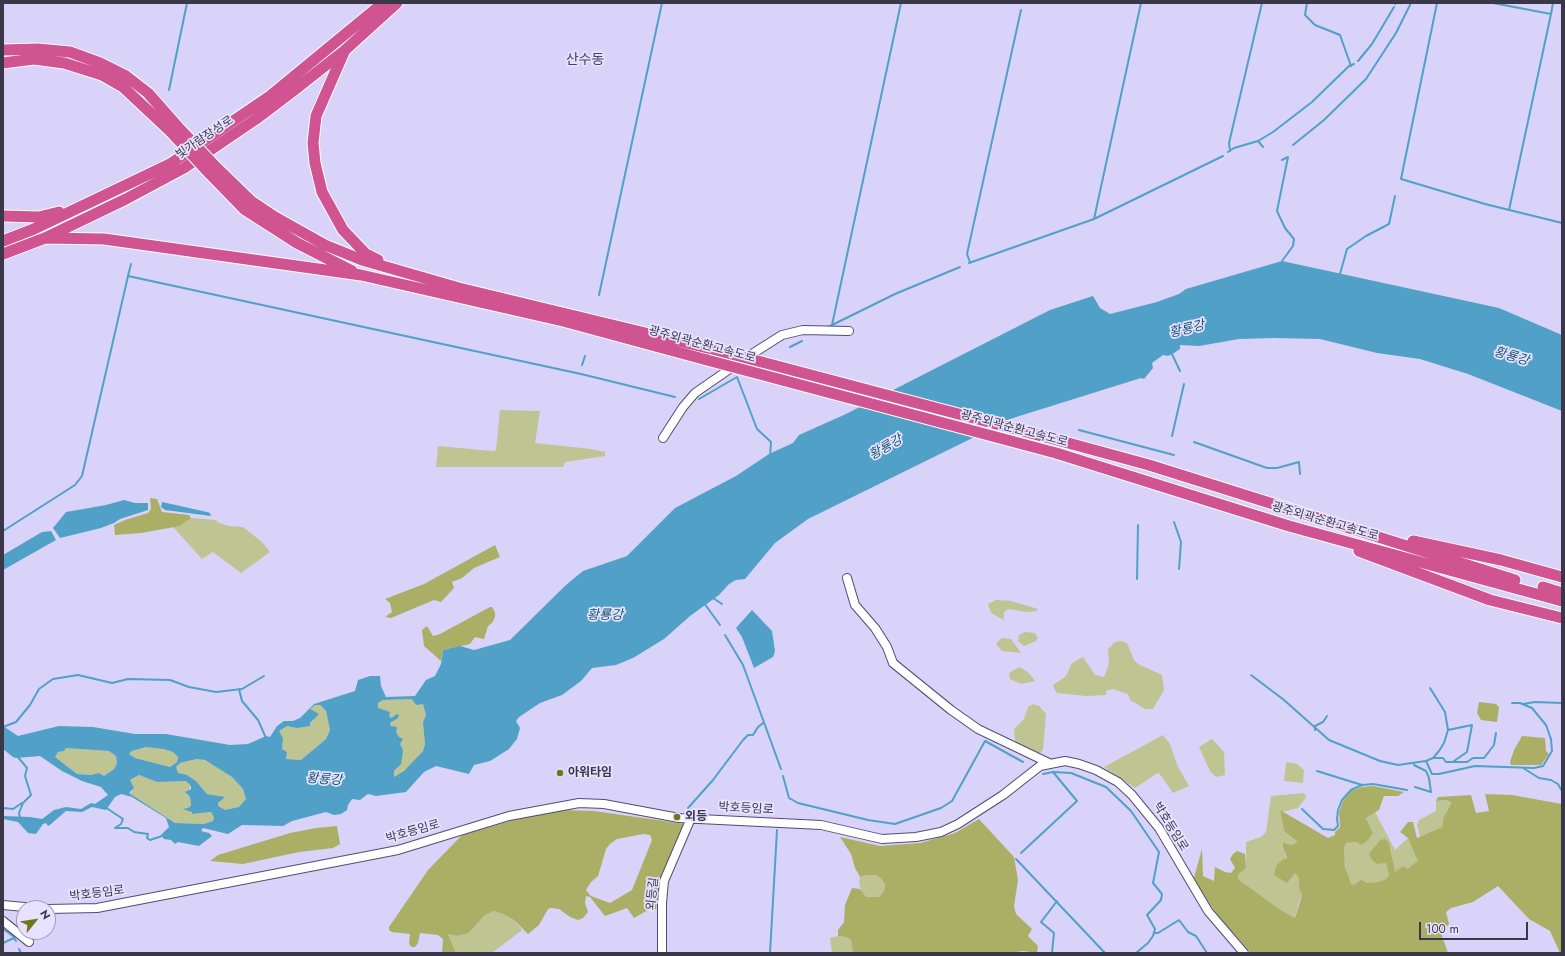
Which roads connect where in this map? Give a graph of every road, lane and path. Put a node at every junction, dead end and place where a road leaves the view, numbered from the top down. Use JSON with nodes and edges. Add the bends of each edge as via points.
{"nodes":[{"id":1,"x":383,"y":3,"type":"edge"},
{"id":2,"x":397,"y":3,"type":"edge"},
{"id":3,"x":3,"y":50,"type":"edge"},
{"id":4,"x":344,"y":51,"type":"junction"},
{"id":5,"x":3,"y":63,"type":"edge"},
{"id":6,"x":174,"y":129,"type":"junction"},
{"id":7,"x":212,"y":170,"type":"junction"},
{"id":8,"x":108,"y":195,"type":"junction"},
{"id":9,"x":3,"y":216,"type":"edge"},
{"id":10,"x":45,"y":238,"type":"junction"},
{"id":11,"x":3,"y":241,"type":"edge"},
{"id":12,"x":3,"y":254,"type":"edge"},
{"id":13,"x":400,"y":271,"type":"junction"},
{"id":14,"x":361,"y":275,"type":"junction"},
{"id":15,"x":458,"y":292,"type":"junction"},
{"id":16,"x":565,"y":317,"type":"junction"},
{"id":17,"x":849,"y":331,"type":"dead end"},
{"id":18,"x":663,"y":438,"type":"dead end"},
{"id":19,"x":1289,"y":526,"type":"junction"},
{"id":20,"x":1346,"y":527,"type":"junction"},
{"id":21,"x":1562,"y":577,"type":"edge"},
{"id":22,"x":847,"y":578,"type":"dead end"},
{"id":23,"x":1562,"y":593,"type":"edge"},
{"id":24,"x":1562,"y":601,"type":"edge"},
{"id":25,"x":1562,"y":618,"type":"edge"},
{"id":26,"x":1049,"y":763,"type":"junction"},
{"id":27,"x":691,"y":818,"type":"junction"},
{"id":28,"x":3,"y":905,"type":"edge"},
{"id":29,"x":16,"y":906,"type":"edge"},
{"id":30,"x":56,"y":910,"type":"edge"},
{"id":31,"x":3,"y":921,"type":"edge"},
{"id":32,"x":29,"y":942,"type":"dead end"},
{"id":33,"x":662,"y":953,"type":"edge"},
{"id":34,"x":1244,"y":953,"type":"edge"}],
"edges":[{"from":1,"to":8,"type":"highway","name":"빛가람장성로","via":[[270,96],[222,130],[170,164]]},
{"from":2,"to":4,"type":"highway","name":"빛가람장성로"},
{"from":3,"to":6,"type":"highway","via":[[38,49],[70,52],[100,63],[126,76],[148,93]]},
{"from":4,"to":10,"type":"highway","name":"빛가람장성로","via":[[256,119],[184,168]]},
{"from":4,"to":13,"type":"highway","via":[[316,116],[314,164],[322,192],[343,230],[366,254]]},
{"from":5,"to":6,"type":"highway","via":[[34,59],[64,63],[102,75],[123,87]]},
{"from":6,"to":7,"type":"highway","bridge":true},
{"from":7,"to":13,"type":"highway","via":[[275,217],[331,247],[362,260]]},
{"from":7,"to":14,"type":"highway","via":[[244,208],[297,243]]},
{"from":8,"to":9,"type":"highway","via":[[39,217]]},
{"from":8,"to":11,"type":"highway","name":"빛가람장성로"},
{"from":10,"to":12,"type":"highway","name":"빛가람장성로"},
{"from":10,"to":14,"type":"highway","via":[[104,239]]},
{"from":13,"to":15,"type":"highway"},
{"from":14,"to":15,"type":"highway"},
{"from":15,"to":16,"type":"highway","name":"광주외곽순환고속도로"},
{"from":15,"to":16,"type":"highway","name":"광주외곽순환고속도로","via":[[494,296]]},
{"from":16,"to":19,"type":"highway","name":"광주외곽순환고속도로","bridge":true,"via":[[707,360],[1056,453]]},
{"from":16,"to":20,"type":"highway","name":"광주외곽순환고속도로","bridge":true,"via":[[720,351],[1072,444]]},
{"from":17,"to":18,"type":"street","via":[[803,330],[782,335],[695,392]]},
{"from":19,"to":24,"type":"highway","name":"광주외곽순환고속도로"},
{"from":19,"to":25,"type":"highway","via":[[1490,600]]},
{"from":20,"to":21,"type":"highway","via":[[1501,560]]},
{"from":20,"to":23,"type":"highway","name":"광주외곽순환고속도로"},
{"from":22,"to":26,"type":"street","via":[[855,606],[875,628],[893,663],[978,729]]},
{"from":26,"to":27,"type":"street","name":"박호등임로","via":[[1026,775],[1003,795],[958,824],[941,832],[916,837],[882,839],[821,825]]},
{"from":26,"to":34,"type":"street","name":"박호등임로","via":[[1065,761],[1096,770],[1118,782],[1132,795],[1159,828],[1208,911]]},
{"from":27,"to":30,"type":"street","name":"박호등임로","via":[[604,804],[561,805],[500,818],[391,851],[96,908]]},
{"from":27,"to":33,"type":"street","name":"외등길","via":[[664,880]]},
{"from":28,"to":29,"type":"street"},
{"from":31,"to":32,"type":"street"}]}
